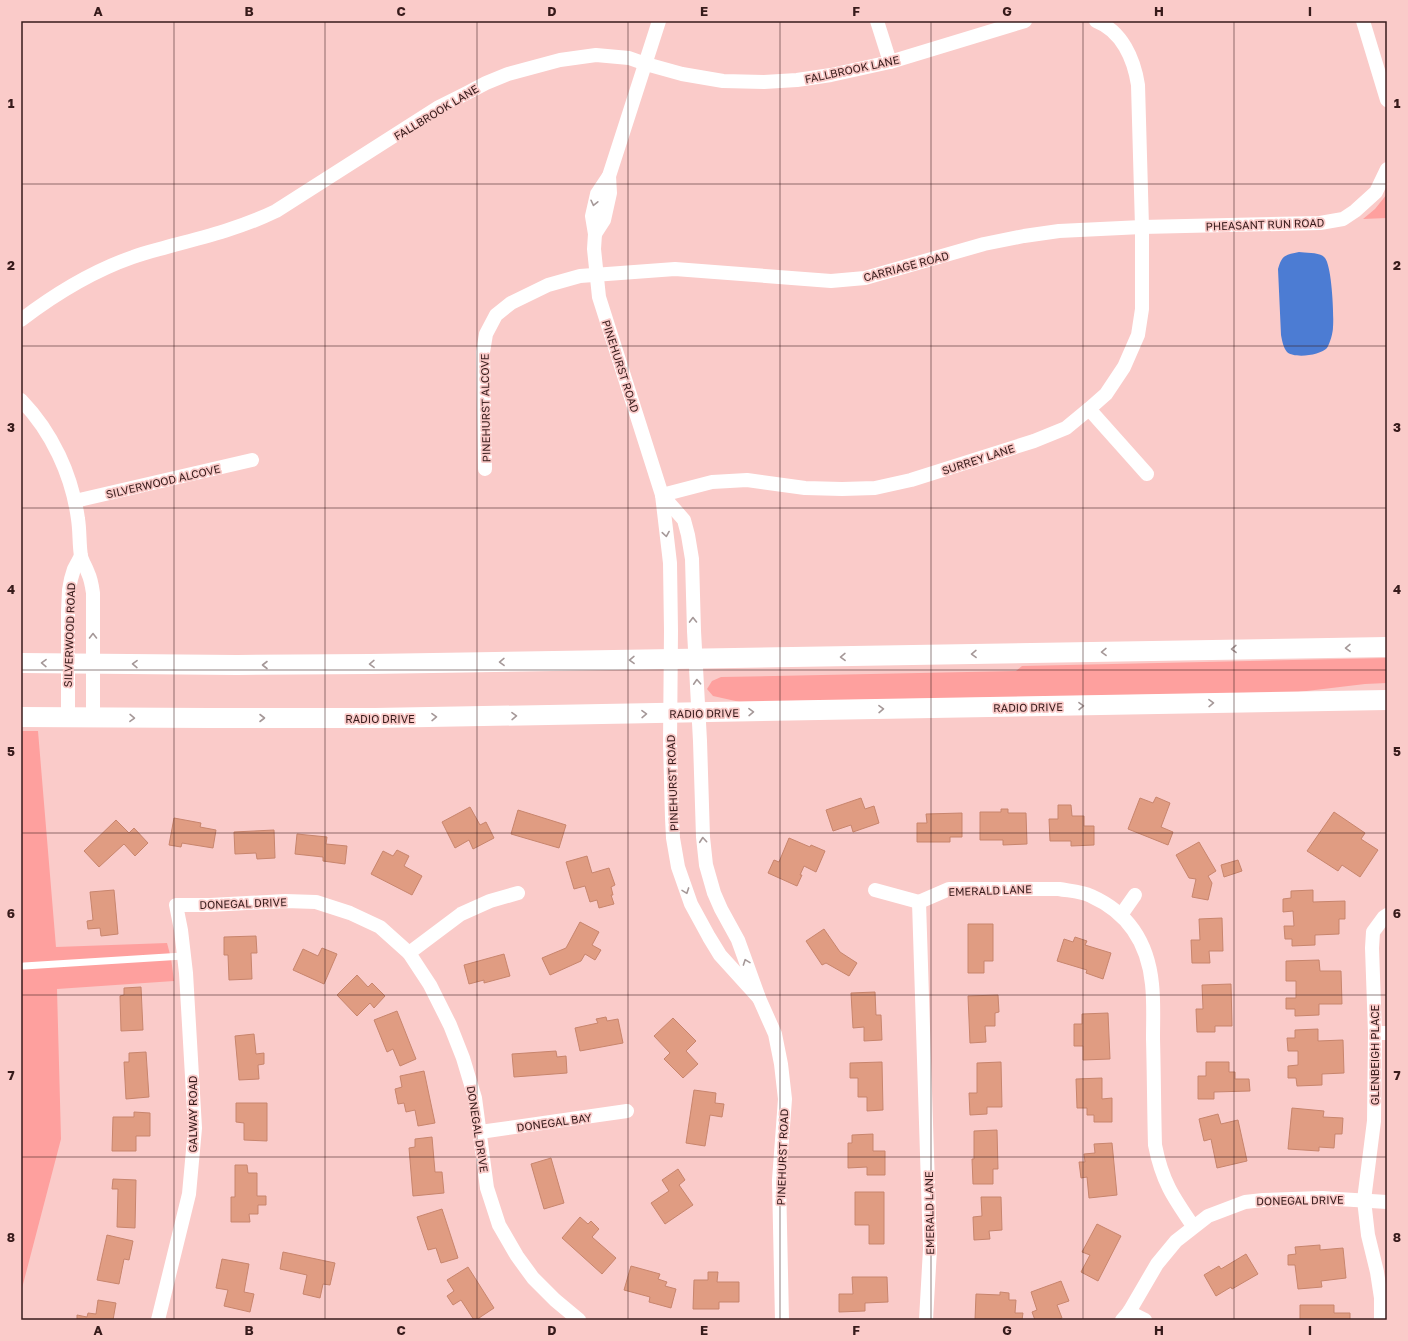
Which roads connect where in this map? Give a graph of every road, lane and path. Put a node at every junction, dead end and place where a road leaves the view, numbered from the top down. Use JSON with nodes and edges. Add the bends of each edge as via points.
{"nodes":[{"id":1,"x":877,"y":21,"type":"edge"},
{"id":2,"x":1024,"y":21,"type":"edge"},
{"id":3,"x":1096,"y":21,"type":"edge"},
{"id":4,"x":1363,"y":21,"type":"edge"},
{"id":5,"x":659,"y":22,"type":"edge"},
{"id":6,"x":890,"y":62,"type":"junction"},
{"id":7,"x":646,"y":64,"type":"junction"},
{"id":8,"x":1387,"y":100,"type":"edge"},
{"id":9,"x":1387,"y":169,"type":"edge"},
{"id":10,"x":1142,"y":227,"type":"junction"},
{"id":11,"x":596,"y":275,"type":"junction"},
{"id":12,"x":21,"y":320,"type":"edge"},
{"id":13,"x":21,"y":400,"type":"edge"},
{"id":14,"x":1089,"y":408,"type":"junction"},
{"id":15,"x":252,"y":460,"type":"dead end"},
{"id":16,"x":485,"y":469,"type":"dead end"},
{"id":17,"x":1147,"y":474,"type":"dead end"},
{"id":18,"x":662,"y":495,"type":"junction"},
{"id":19,"x":75,"y":501,"type":"junction"},
{"id":20,"x":81,"y":556,"type":"junction"},
{"id":21,"x":1387,"y":647,"type":"edge"},
{"id":22,"x":671,"y":659,"type":"junction"},
{"id":23,"x":695,"y":659,"type":"junction"},
{"id":24,"x":21,"y":663,"type":"edge"},
{"id":25,"x":68,"y":664,"type":"junction"},
{"id":26,"x":93,"y":664,"type":"junction"},
{"id":27,"x":1387,"y":700,"type":"edge"},
{"id":28,"x":670,"y":713,"type":"junction"},
{"id":29,"x":698,"y":713,"type":"junction"},
{"id":30,"x":21,"y":716,"type":"edge"},
{"id":31,"x":68,"y":717,"type":"junction"},
{"id":32,"x":93,"y":717,"type":"junction"},
{"id":33,"x":875,"y":890,"type":"dead end"},
{"id":34,"x":518,"y":893,"type":"dead end"},
{"id":35,"x":1135,"y":895,"type":"dead end"},
{"id":36,"x":920,"y":902,"type":"junction"},
{"id":37,"x":176,"y":906,"type":"joint"},
{"id":38,"x":1121,"y":915,"type":"junction"},
{"id":39,"x":1387,"y":915,"type":"edge"},
{"id":40,"x":409,"y":953,"type":"junction"},
{"id":41,"x":183,"y":956,"type":"junction"},
{"id":42,"x":24,"y":966,"type":"dead end"},
{"id":43,"x":759,"y":998,"type":"junction"},
{"id":44,"x":1381,"y":1033,"type":"edge"},
{"id":45,"x":627,"y":1111,"type":"dead end"},
{"id":46,"x":480,"y":1132,"type":"junction"},
{"id":47,"x":1364,"y":1200,"type":"junction"},
{"id":48,"x":1387,"y":1202,"type":"edge"},
{"id":49,"x":1194,"y":1226,"type":"junction"},
{"id":50,"x":1126,"y":1316,"type":"edge"},
{"id":51,"x":576,"y":1319,"type":"edge"},
{"id":52,"x":158,"y":1320,"type":"edge"},
{"id":53,"x":782,"y":1320,"type":"edge"},
{"id":54,"x":926,"y":1320,"type":"edge"},
{"id":55,"x":1144,"y":1320,"type":"edge"},
{"id":56,"x":1381,"y":1320,"type":"edge"}],
"edges":[{"from":1,"to":6,"type":"street"},
{"from":2,"to":6,"type":"street","name":"FALLBROOK LANE"},
{"from":3,"to":10,"type":"street","via":[[1116,35],[1129,52],[1136,70]]},
{"from":4,"to":8,"type":"street"},
{"from":5,"to":7,"type":"street","name":"PINEHURST ROAD"},
{"from":6,"to":7,"type":"street","name":"FALLBROOK LANE","via":[[831,75],[764,82],[723,81],[682,74]]},
{"from":7,"to":11,"type":"street","name":"PINEHURST ROAD","via":[[609,176],[610,193],[604,220],[595,234]]},
{"from":7,"to":12,"type":"street","name":"FALLBROOK LANE","via":[[629,58],[596,55],[560,60],[508,74],[486,83],[439,107],[276,211],[227,231],[133,256],[88,277],[44,302]]},
{"from":9,"to":10,"type":"street","name":"PHEASANT RUN ROAD","via":[[1376,192],[1355,211],[1338,220],[1320,223]]},
{"from":10,"to":11,"type":"street","name":"CARRIAGE ROAD","via":[[1059,231],[1024,236],[984,244],[865,278],[831,281],[675,269]]},
{"from":10,"to":14,"type":"street","name":"SURREY LANE","via":[[1142,309],[1138,335],[1124,367],[1106,394]]},
{"from":11,"to":16,"type":"street","name":"PINEHURST ALCOVE","via":[[580,276],[548,285],[511,303],[496,315],[486,334],[483,352]]},
{"from":11,"to":18,"type":"street","name":"PINEHURST ROAD","via":[[599,297]]},
{"from":13,"to":19,"type":"street","name":"SILVERWOOD ROAD","via":[[56,448]]},
{"from":14,"to":17,"type":"street"},
{"from":14,"to":18,"type":"street","name":"SURREY LANE","via":[[1066,428],[1034,441],[911,480],[875,488],[805,488],[747,480],[712,482]]},
{"from":15,"to":19,"type":"street","name":"SILVERWOOD ALCOVE"},
{"from":18,"to":22,"type":"street","name":"PINEHURST ROAD","one_way":true,"via":[[670,563]]},
{"from":23,"to":18,"type":"street","name":"PINEHURST ROAD","one_way":true,"via":[[693,574],[688,535],[684,520]]},
{"from":19,"to":20,"type":"street","name":"SILVERWOOD ROAD"},
{"from":20,"to":25,"type":"street","name":"SILVERWOOD ROAD","via":[[70,579]]},
{"from":26,"to":20,"type":"street","name":"SILVERWOOD ROAD","one_way":true,"via":[[92,593],[89,575]]},
{"from":21,"to":23,"type":"main road","one_way":true},
{"from":22,"to":23,"type":"main road"},
{"from":22,"to":26,"type":"main road","one_way":true,"via":[[364,664]]},
{"from":22,"to":28,"type":"street","name":"PINEHURST ROAD"},
{"from":29,"to":23,"type":"street","name":"PINEHURST ROAD","one_way":true},
{"from":25,"to":24,"type":"main road","one_way":true},
{"from":25,"to":26,"type":"main road"},
{"from":25,"to":31,"type":"street","name":"SILVERWOOD ROAD"},
{"from":26,"to":32,"type":"street","name":"SILVERWOOD ROAD"},
{"from":29,"to":27,"type":"main road","name":"RADIO DRIVE","one_way":true},
{"from":28,"to":29,"type":"main road","name":"RADIO DRIVE"},
{"from":32,"to":28,"type":"main road","name":"RADIO DRIVE","one_way":true,"via":[[375,718]]},
{"from":28,"to":43,"type":"street","name":"PINEHURST ROAD","one_way":true,"via":[[672,818],[682,880],[698,918],[720,955]]},
{"from":43,"to":29,"type":"street","name":"PINEHURST ROAD","one_way":true,"via":[[738,940],[714,894],[706,865]]},
{"from":30,"to":31,"type":"main road","name":"RADIO DRIVE"},
{"from":31,"to":32,"type":"main road","name":"RADIO DRIVE"},
{"from":33,"to":36,"type":"street"},
{"from":34,"to":40,"type":"street","via":[[490,901],[461,914]]},
{"from":35,"to":38,"type":"street"},
{"from":36,"to":38,"type":"street","name":"EMERALD LANE","via":[[949,889],[1059,889],[1091,896]]},
{"from":36,"to":54,"type":"street","name":"EMERALD LANE","via":[[930,1249]]},
{"from":37,"to":40,"type":"street","name":"DONEGAL DRIVE","via":[[316,902],[350,913],[380,927]]},
{"from":37,"to":41,"type":"street","name":"GALWAY ROAD","via":[[182,930]]},
{"from":38,"to":49,"type":"street","name":"EMERALD LANE","via":[[1140,939],[1151,978],[1155,1145],[1159,1163],[1174,1199]]},
{"from":39,"to":44,"type":"street","name":"GLENBEIGH PLACE","via":[[1373,932],[1372,948]]},
{"from":40,"to":46,"type":"street","name":"DONEGAL DRIVE","via":[[430,985],[450,1025],[475,1098]]},
{"from":41,"to":42,"type":"lane"},
{"from":41,"to":52,"type":"street","name":"GALWAY ROAD","via":[[195,1128],[188,1194]]},
{"from":43,"to":53,"type":"street","name":"PINEHURST ROAD","via":[[775,1034],[785,1099],[779,1180]]},
{"from":44,"to":47,"type":"street","name":"GLENBEIGH PLACE"},
{"from":45,"to":46,"type":"street","name":"DONEGAL BAY"},
{"from":46,"to":51,"type":"street","name":"DONEGAL DRIVE","via":[[487,1188],[499,1225],[533,1278]]},
{"from":47,"to":48,"type":"street","name":"DONEGAL DRIVE"},
{"from":47,"to":49,"type":"street","name":"DONEGAL DRIVE","via":[[1322,1198],[1245,1202],[1208,1216]]},
{"from":47,"to":56,"type":"street","name":"GLENBEIGH PLACE","via":[[1368,1235],[1381,1298]]},
{"from":49,"to":50,"type":"street","name":"DONEGAL DRIVE","via":[[1176,1241],[1157,1264]]},
{"from":50,"to":55,"type":"street"}]}
